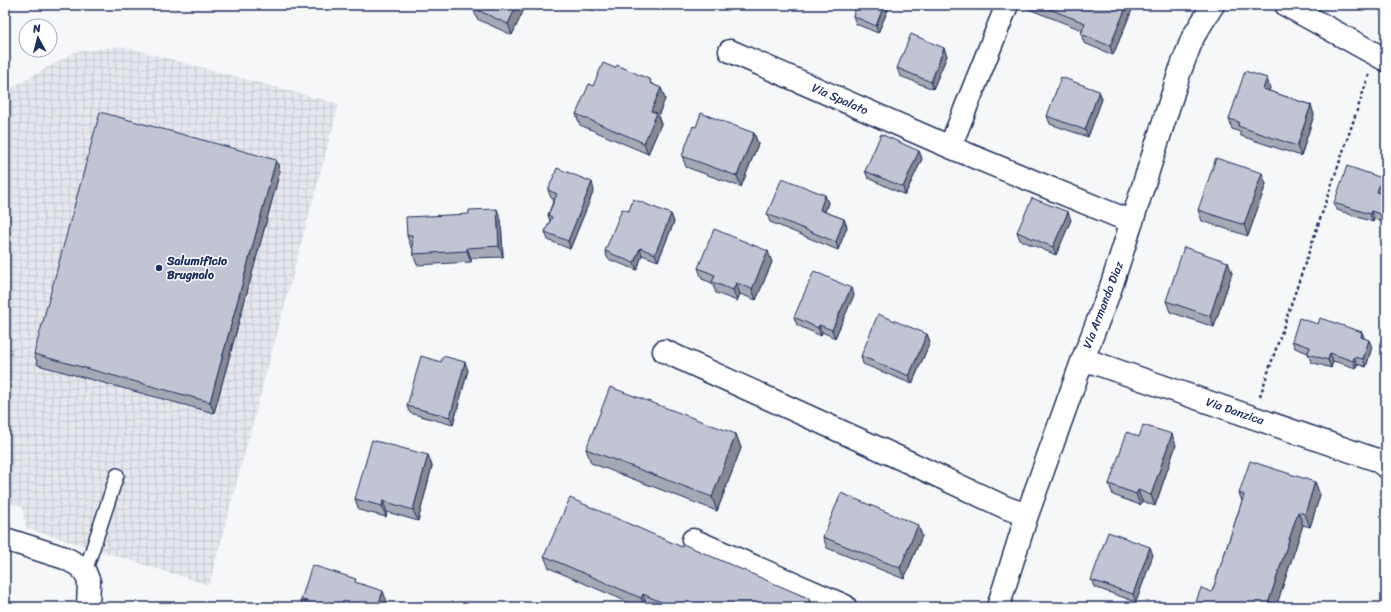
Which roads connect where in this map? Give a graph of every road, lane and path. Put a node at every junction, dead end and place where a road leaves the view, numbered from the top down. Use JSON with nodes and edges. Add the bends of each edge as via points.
{"nodes":[{"id":1,"x":1007,"y":5,"type":"edge"},
{"id":2,"x":1213,"y":5,"type":"edge"},
{"id":3,"x":1286,"y":5,"type":"edge"},
{"id":4,"x":730,"y":51,"type":"dead end"},
{"id":5,"x":1378,"y":66,"type":"edge"},
{"id":6,"x":950,"y":147,"type":"junction"},
{"id":7,"x":1132,"y":222,"type":"junction"},
{"id":8,"x":664,"y":351,"type":"dead end"},
{"id":9,"x":1083,"y":359,"type":"junction"},
{"id":10,"x":1260,"y":398,"type":"dead end"},
{"id":11,"x":1386,"y":467,"type":"edge"},
{"id":12,"x":117,"y":475,"type":"dead end"},
{"id":13,"x":1027,"y":515,"type":"junction"},
{"id":14,"x":5,"y":539,"type":"edge"},
{"id":15,"x":693,"y":540,"type":"dead end"},
{"id":16,"x":85,"y":572,"type":"junction"},
{"id":17,"x":88,"y":607,"type":"edge"},
{"id":18,"x":844,"y":607,"type":"edge"},
{"id":19,"x":998,"y":607,"type":"edge"}],
"edges":[{"from":1,"to":6,"type":"street"},
{"from":2,"to":7,"type":"street","name":"Via Armando Diaz","via":[[1193,37]]},
{"from":3,"to":5,"type":"street"},
{"from":4,"to":6,"type":"street","name":"Via Spalato"},
{"from":5,"to":10,"type":"path"},
{"from":6,"to":7,"type":"street","name":"Via Spalato"},
{"from":7,"to":9,"type":"street","name":"Via Armando Diaz","via":[[1110,290]]},
{"from":8,"to":13,"type":"street"},
{"from":9,"to":11,"type":"street","name":"Via Danzica","via":[[1376,460]]},
{"from":9,"to":13,"type":"street","name":"Via Armando Diaz"},
{"from":12,"to":16,"type":"lane"},
{"from":13,"to":19,"type":"street","name":"Via Armando Diaz"},
{"from":14,"to":16,"type":"street","via":[[65,558]]},
{"from":15,"to":18,"type":"street","via":[[838,602]]},
{"from":16,"to":17,"type":"street","via":[[88,582]]}]}
